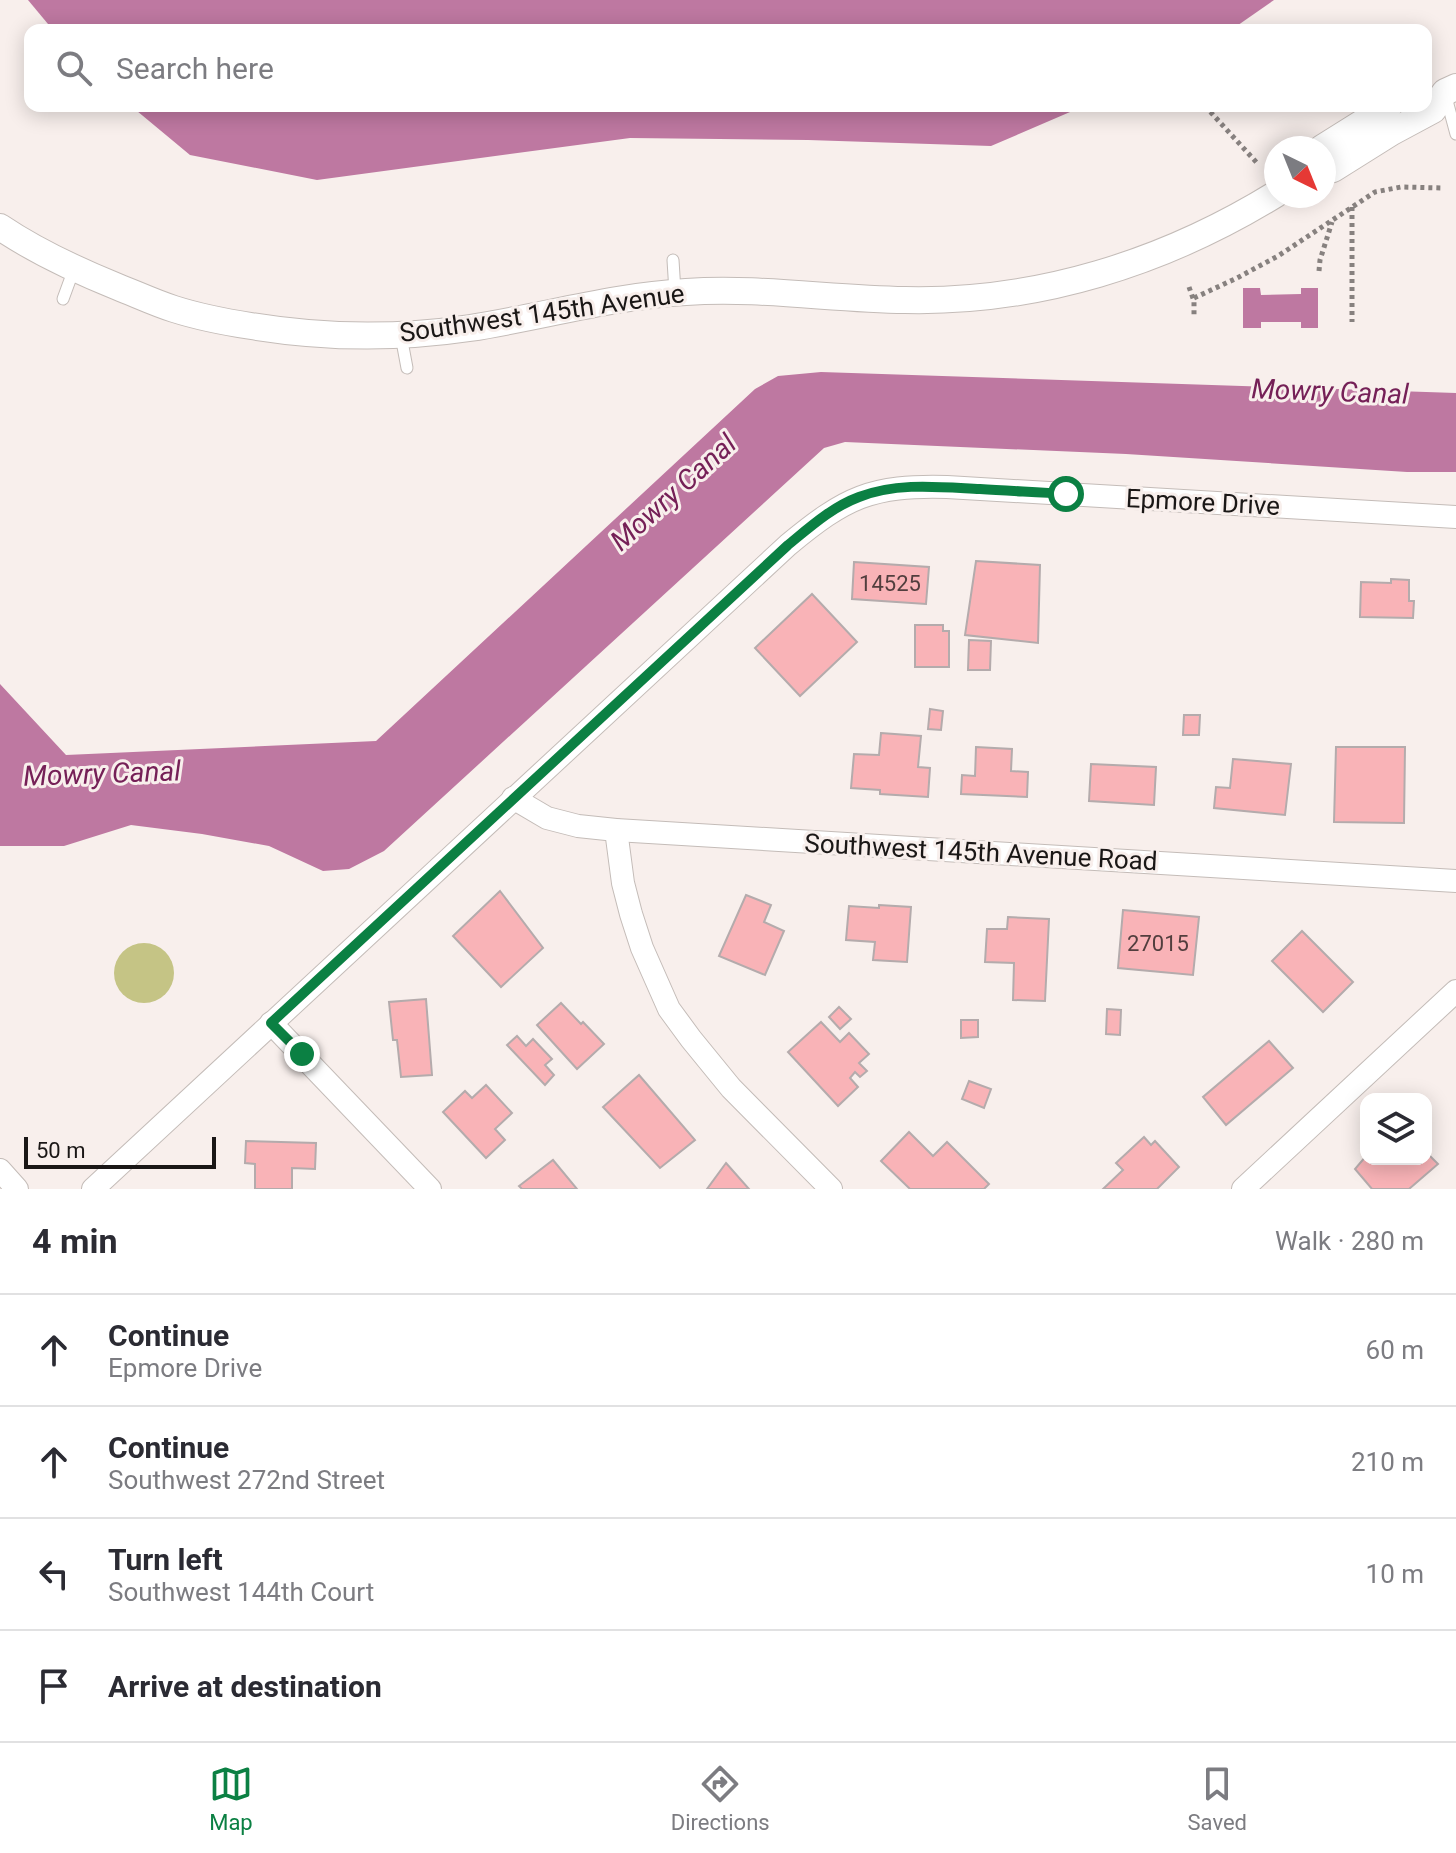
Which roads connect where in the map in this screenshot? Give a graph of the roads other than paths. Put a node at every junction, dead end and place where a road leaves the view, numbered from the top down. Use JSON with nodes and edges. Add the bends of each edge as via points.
{"nodes":[{"id":1,"x":1442,"y":88,"type":"edge"},
{"id":2,"x":1432,"y":111,"type":"edge"},
{"id":3,"x":1379,"y":112,"type":"edge"},
{"id":4,"x":1429,"y":112,"type":"edge"},
{"id":5,"x":1456,"y":134,"type":"edge"},
{"id":6,"x":1336,"y":139,"type":"edge"},
{"id":7,"x":1336,"y":167,"type":"edge"},
{"id":8,"x":1264,"y":201,"type":"edge"},
{"id":9,"x":0,"y":227,"type":"edge"},
{"id":10,"x":673,"y":260,"type":"dead end"},
{"id":11,"x":74,"y":269,"type":"junction"},
{"id":12,"x":675,"y":292,"type":"junction"},
{"id":13,"x":63,"y":299,"type":"dead end"},
{"id":14,"x":401,"y":336,"type":"junction"},
{"id":15,"x":407,"y":368,"type":"dead end"},
{"id":16,"x":1456,"y":517,"type":"edge"},
{"id":17,"x":513,"y":798,"type":"junction"},
{"id":18,"x":616,"y":830,"type":"junction"},
{"id":19,"x":1456,"y":881,"type":"edge"},
{"id":20,"x":1456,"y":991,"type":"edge"},
{"id":21,"x":271,"y":1023,"type":"junction"},
{"id":22,"x":0,"y":1170,"type":"edge"},
{"id":23,"x":17,"y":1189,"type":"edge"},
{"id":24,"x":93,"y":1189,"type":"edge"},
{"id":25,"x":430,"y":1189,"type":"edge"},
{"id":26,"x":831,"y":1189,"type":"edge"},
{"id":27,"x":1243,"y":1189,"type":"edge"}],
"edges":[{"from":1,"to":2,"type":"street"},
{"from":1,"to":5,"type":"lane"},
{"from":3,"to":6,"type":"street"},
{"from":4,"to":7,"type":"street"},
{"from":8,"to":12,"type":"street","name":"Southwest 145th Avenue","via":[[1172,249],[1037,290],[932,300]]},
{"from":9,"to":11,"type":"street","name":"Southwest 145th Avenue"},
{"from":10,"to":12,"type":"lane"},
{"from":11,"to":13,"type":"lane"},
{"from":11,"to":14,"type":"street","name":"Southwest 145th Avenue","via":[[174,309],[232,323],[324,336]]},
{"from":12,"to":14,"type":"street","name":"Southwest 145th Avenue"},
{"from":14,"to":15,"type":"lane"},
{"from":16,"to":17,"type":"street","name":"Epmore Drive","via":[[947,487],[876,491],[833,510],[788,545]]},
{"from":17,"to":18,"type":"street","name":"Southwest 145th Avenue Road","via":[[547,818]]},
{"from":17,"to":21,"type":"street","name":"Epmore Drive"},
{"from":18,"to":19,"type":"street","name":"Southwest 145th Avenue Road"},
{"from":18,"to":26,"type":"street","via":[[631,914],[669,1009],[731,1088]]},
{"from":20,"to":27,"type":"street"},
{"from":21,"to":24,"type":"street","name":"Epmore Drive"},
{"from":21,"to":25,"type":"street"},
{"from":22,"to":23,"type":"street"}]}
